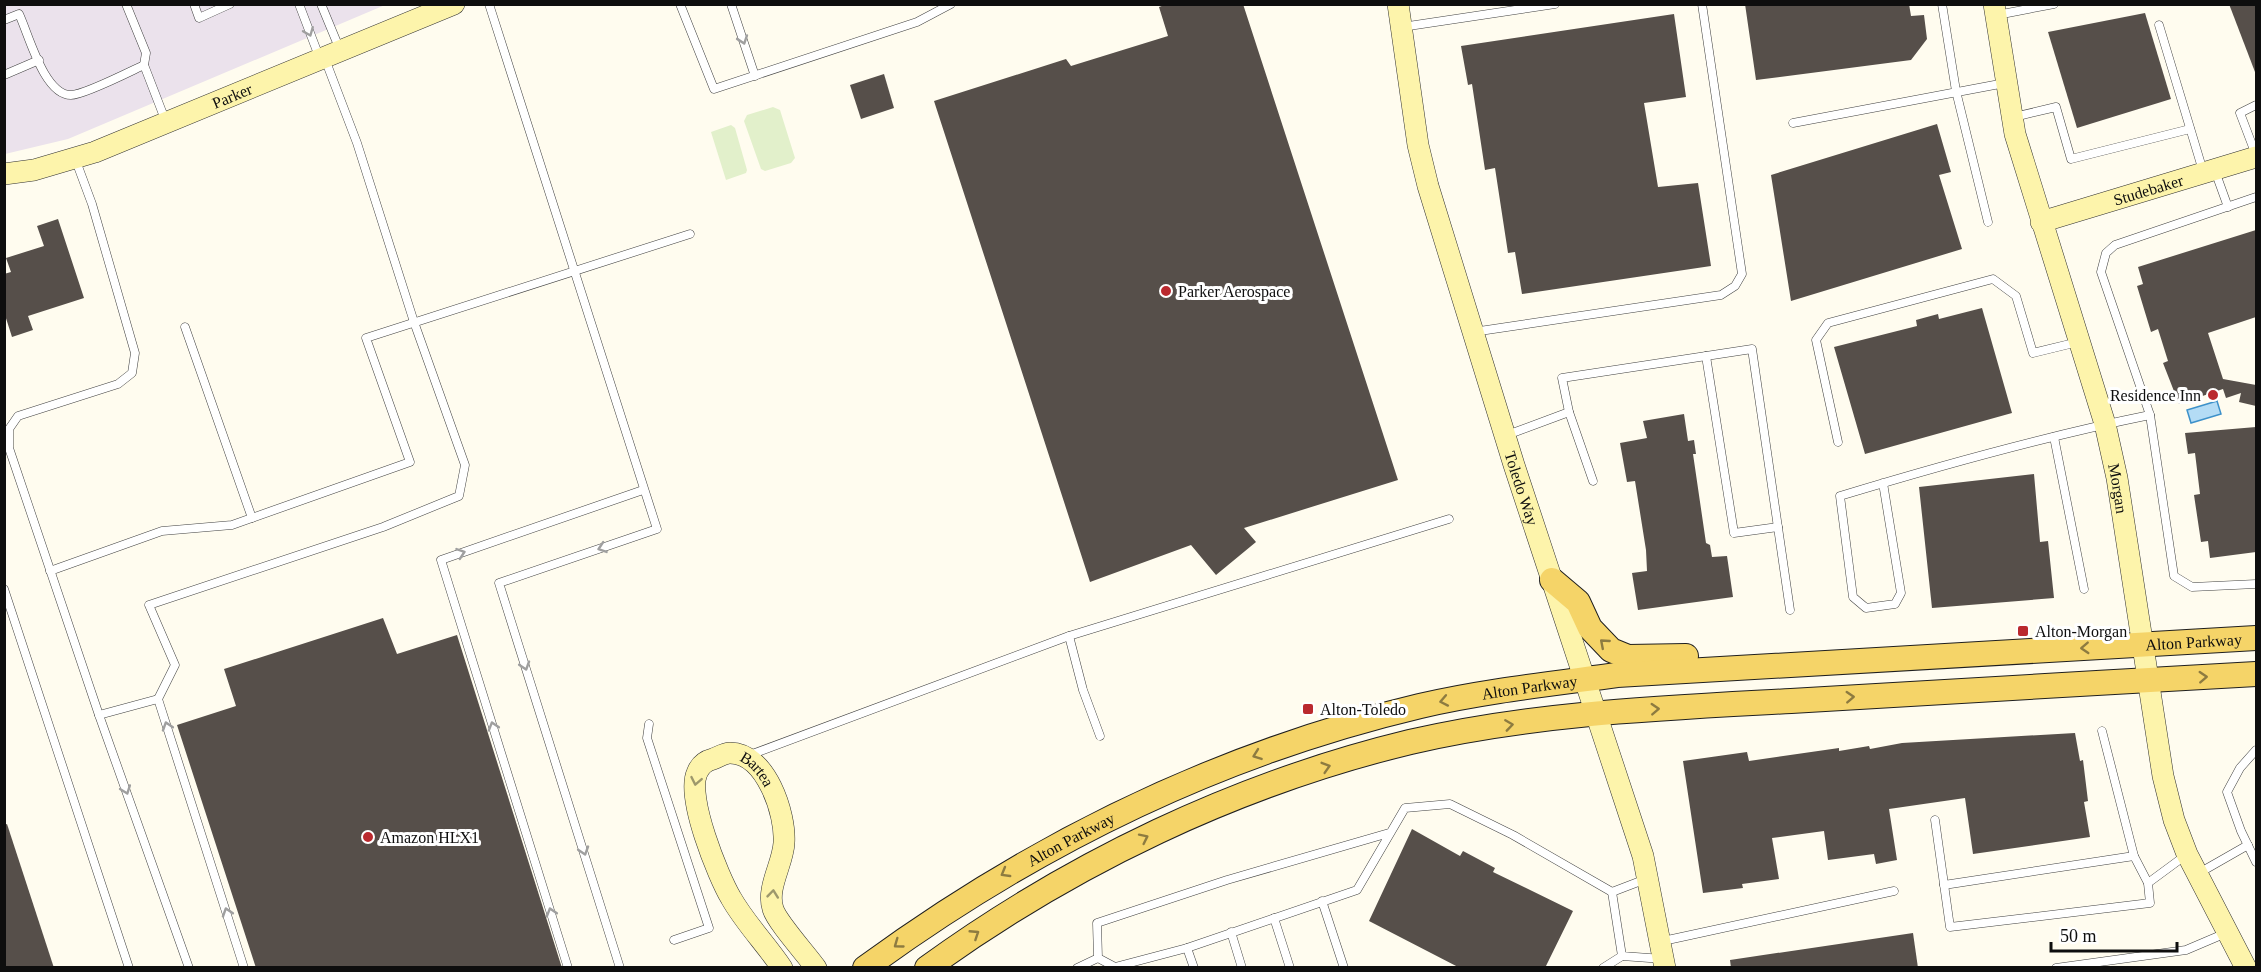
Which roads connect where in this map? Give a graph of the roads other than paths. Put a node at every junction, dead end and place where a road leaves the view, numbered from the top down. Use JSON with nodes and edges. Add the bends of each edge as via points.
{"nodes":[{"id":1,"x":126,"y":4,"type":"edge"},
{"id":2,"x":194,"y":4,"type":"edge"},
{"id":3,"x":230,"y":4,"type":"edge"},
{"id":4,"x":299,"y":4,"type":"edge"},
{"id":5,"x":321,"y":4,"type":"edge"},
{"id":6,"x":454,"y":4,"type":"edge"},
{"id":7,"x":489,"y":4,"type":"edge"},
{"id":8,"x":680,"y":4,"type":"edge"},
{"id":9,"x":731,"y":4,"type":"edge"},
{"id":10,"x":951,"y":4,"type":"edge"},
{"id":11,"x":1398,"y":4,"type":"edge"},
{"id":12,"x":1555,"y":4,"type":"edge"},
{"id":13,"x":1702,"y":4,"type":"edge"},
{"id":14,"x":1942,"y":4,"type":"edge"},
{"id":15,"x":2054,"y":4,"type":"edge"},
{"id":16,"x":1995,"y":10,"type":"edge"},
{"id":17,"x":4,"y":20,"type":"edge"},
{"id":18,"x":2159,"y":25,"type":"dead end"},
{"id":19,"x":1401,"y":28,"type":"junction"},
{"id":20,"x":329,"y":56,"type":"junction"},
{"id":21,"x":39,"y":60,"type":"junction"},
{"id":22,"x":144,"y":65,"type":"junction"},
{"id":23,"x":4,"y":75,"type":"edge"},
{"id":24,"x":755,"y":76,"type":"junction"},
{"id":25,"x":2006,"y":82,"type":"junction"},
{"id":26,"x":1956,"y":91,"type":"junction"},
{"id":27,"x":2256,"y":105,"type":"edge"},
{"id":28,"x":2012,"y":117,"type":"junction"},
{"id":29,"x":1793,"y":123,"type":"dead end"},
{"id":30,"x":166,"y":124,"type":"junction"},
{"id":31,"x":2190,"y":129,"type":"junction"},
{"id":32,"x":2256,"y":156,"type":"edge"},
{"id":33,"x":76,"y":159,"type":"junction"},
{"id":34,"x":2209,"y":171,"type":"junction"},
{"id":35,"x":4,"y":174,"type":"edge"},
{"id":36,"x":2256,"y":197,"type":"edge"},
{"id":37,"x":2228,"y":207,"type":"junction"},
{"id":38,"x":1988,"y":222,"type":"dead end"},
{"id":39,"x":2041,"y":222,"type":"junction"},
{"id":40,"x":690,"y":234,"type":"dead end"},
{"id":41,"x":574,"y":273,"type":"junction"},
{"id":42,"x":414,"y":322,"type":"junction"},
{"id":43,"x":185,"y":327,"type":"dead end"},
{"id":44,"x":1473,"y":332,"type":"junction"},
{"id":45,"x":2079,"y":341,"type":"junction"},
{"id":46,"x":1706,"y":356,"type":"junction"},
{"id":47,"x":1569,"y":412,"type":"junction"},
{"id":48,"x":2150,"y":415,"type":"junction"},
{"id":49,"x":2105,"y":424,"type":"junction"},
{"id":50,"x":1505,"y":436,"type":"junction"},
{"id":51,"x":2054,"y":437,"type":"junction"},
{"id":52,"x":1838,"y":442,"type":"dead end"},
{"id":53,"x":1593,"y":481,"type":"dead end"},
{"id":54,"x":1883,"y":483,"type":"junction"},
{"id":55,"x":643,"y":490,"type":"junction"},
{"id":56,"x":252,"y":518,"type":"junction"},
{"id":57,"x":1449,"y":519,"type":"dead end"},
{"id":58,"x":1778,"y":527,"type":"junction"},
{"id":59,"x":50,"y":571,"type":"junction"},
{"id":60,"x":1552,"y":580,"type":"junction"},
{"id":61,"x":2256,"y":584,"type":"edge"},
{"id":62,"x":4,"y":589,"type":"edge"},
{"id":63,"x":2084,"y":589,"type":"dead end"},
{"id":64,"x":1790,"y":610,"type":"dead end"},
{"id":65,"x":1070,"y":636,"type":"junction"},
{"id":66,"x":2256,"y":638,"type":"edge"},
{"id":67,"x":2144,"y":645,"type":"junction"},
{"id":68,"x":1761,"y":667,"type":"junction"},
{"id":69,"x":2256,"y":674,"type":"edge"},
{"id":70,"x":1585,"y":680,"type":"junction"},
{"id":71,"x":2149,"y":680,"type":"junction"},
{"id":72,"x":158,"y":699,"type":"junction"},
{"id":73,"x":1597,"y":714,"type":"junction"},
{"id":74,"x":99,"y":715,"type":"junction"},
{"id":75,"x":649,"y":724,"type":"dead end"},
{"id":76,"x":2102,"y":731,"type":"dead end"},
{"id":77,"x":1100,"y":736,"type":"dead end"},
{"id":78,"x":2256,"y":750,"type":"edge"},
{"id":79,"x":746,"y":757,"type":"junction"},
{"id":80,"x":1935,"y":819,"type":"dead end"},
{"id":81,"x":1389,"y":833,"type":"junction"},
{"id":82,"x":2248,"y":845,"type":"junction"},
{"id":83,"x":2187,"y":854,"type":"junction"},
{"id":84,"x":2134,"y":856,"type":"junction"},
{"id":85,"x":2256,"y":862,"type":"edge"},
{"id":86,"x":2198,"y":874,"type":"junction"},
{"id":87,"x":1648,"y":879,"type":"junction"},
{"id":88,"x":2148,"y":883,"type":"junction"},
{"id":89,"x":1944,"y":885,"type":"junction"},
{"id":90,"x":1894,"y":891,"type":"dead end"},
{"id":91,"x":1612,"y":892,"type":"junction"},
{"id":92,"x":1322,"y":901,"type":"junction"},
{"id":93,"x":1274,"y":918,"type":"junction"},
{"id":94,"x":1231,"y":932,"type":"junction"},
{"id":95,"x":2228,"y":933,"type":"junction"},
{"id":96,"x":674,"y":940,"type":"dead end"},
{"id":97,"x":1187,"y":948,"type":"junction"},
{"id":98,"x":1622,"y":956,"type":"junction"},
{"id":99,"x":1664,"y":956,"type":"edge"},
{"id":100,"x":1098,"y":958,"type":"junction"},
{"id":101,"x":129,"y":968,"type":"edge"},
{"id":102,"x":189,"y":968,"type":"edge"},
{"id":103,"x":244,"y":968,"type":"edge"},
{"id":104,"x":568,"y":968,"type":"edge"},
{"id":105,"x":620,"y":968,"type":"edge"},
{"id":106,"x":782,"y":968,"type":"edge"},
{"id":107,"x":816,"y":968,"type":"edge"},
{"id":108,"x":866,"y":968,"type":"edge"},
{"id":109,"x":927,"y":968,"type":"edge"},
{"id":110,"x":1077,"y":968,"type":"edge"},
{"id":111,"x":1194,"y":968,"type":"edge"},
{"id":112,"x":1242,"y":968,"type":"edge"},
{"id":113,"x":1290,"y":968,"type":"edge"},
{"id":114,"x":1344,"y":968,"type":"edge"},
{"id":115,"x":1604,"y":968,"type":"edge"},
{"id":116,"x":2056,"y":968,"type":"edge"},
{"id":117,"x":2246,"y":968,"type":"edge"}],
"edges":[{"from":1,"to":22,"type":"lane","via":[[146,53]]},
{"from":2,"to":3,"type":"lane","via":[[199,18]]},
{"from":4,"to":20,"type":"lane","one_way":true},
{"from":5,"to":20,"type":"lane"},
{"from":6,"to":20,"type":"street","name":"Parker"},
{"from":7,"to":41,"type":"lane"},
{"from":8,"to":24,"type":"lane","via":[[714,89]]},
{"from":9,"to":24,"type":"lane","one_way":true},
{"from":10,"to":24,"type":"lane","via":[[916,22]]},
{"from":11,"to":19,"type":"street","name":"Toledo Way"},
{"from":12,"to":19,"type":"lane"},
{"from":13,"to":44,"type":"lane","via":[[1742,274],[1738,281],[1720,295]]},
{"from":14,"to":26,"type":"lane"},
{"from":15,"to":16,"type":"lane"},
{"from":16,"to":25,"type":"street","name":"Morgan"},
{"from":17,"to":21,"type":"lane","via":[[20,14]]},
{"from":18,"to":31,"type":"lane"},
{"from":19,"to":44,"type":"street","name":"Toledo Way","via":[[1418,145]]},
{"from":20,"to":30,"type":"street","name":"Parker"},
{"from":20,"to":42,"type":"lane"},
{"from":21,"to":22,"type":"lane","via":[[57,92],[72,95]]},
{"from":21,"to":23,"type":"lane"},
{"from":22,"to":30,"type":"lane"},
{"from":25,"to":26,"type":"lane"},
{"from":25,"to":28,"type":"street","name":"Morgan"},
{"from":26,"to":29,"type":"lane"},
{"from":26,"to":38,"type":"lane"},
{"from":27,"to":32,"type":"lane","via":[[2240,113]]},
{"from":28,"to":31,"type":"lane","via":[[2056,107],[2071,159]]},
{"from":28,"to":39,"type":"street","name":"Morgan"},
{"from":30,"to":33,"type":"street","name":"Parker"},
{"from":31,"to":34,"type":"lane"},
{"from":32,"to":34,"type":"street","name":"Studebaker"},
{"from":33,"to":35,"type":"street","name":"Parker"},
{"from":33,"to":59,"type":"lane","via":[[135,353],[132,373],[118,384],[18,416],[9,429],[9,448]]},
{"from":34,"to":37,"type":"lane"},
{"from":34,"to":39,"type":"street","name":"Studebaker"},
{"from":36,"to":37,"type":"lane"},
{"from":37,"to":48,"type":"lane","via":[[2115,245],[2101,264],[2103,281]]},
{"from":39,"to":45,"type":"street","name":"Morgan"},
{"from":40,"to":41,"type":"lane"},
{"from":41,"to":42,"type":"lane"},
{"from":41,"to":55,"type":"lane"},
{"from":42,"to":56,"type":"lane","via":[[366,338],[410,462]]},
{"from":42,"to":72,"type":"lane","via":[[465,465],[459,496],[382,527],[150,605],[175,666]]},
{"from":43,"to":56,"type":"lane"},
{"from":44,"to":50,"type":"street","name":"Toledo Way"},
{"from":45,"to":49,"type":"street","name":"Morgan"},
{"from":45,"to":52,"type":"lane","via":[[2033,353],[2016,296],[1993,279],[1828,323],[1816,340]]},
{"from":46,"to":47,"type":"lane","via":[[1562,378]]},
{"from":46,"to":58,"type":"lane","via":[[1734,533]]},
{"from":46,"to":58,"type":"lane","via":[[1752,349]]},
{"from":47,"to":50,"type":"lane"},
{"from":47,"to":53,"type":"lane"},
{"from":48,"to":49,"type":"lane"},
{"from":48,"to":61,"type":"lane","via":[[2174,576],[2192,587]]},
{"from":49,"to":51,"type":"lane"},
{"from":49,"to":67,"type":"street","name":"Morgan"},
{"from":50,"to":60,"type":"street","name":"Toledo Way"},
{"from":51,"to":54,"type":"lane"},
{"from":51,"to":63,"type":"lane"},
{"from":54,"to":54,"type":"lane","via":[[1840,496],[1853,597],[1866,608],[1895,603],[1901,593]]},
{"from":104,"to":55,"type":"lane","one_way":true,"via":[[441,560]]},
{"from":55,"to":105,"type":"lane","one_way":true,"via":[[657,530],[499,583]]},
{"from":56,"to":59,"type":"lane","via":[[231,525],[162,531]]},
{"from":57,"to":65,"type":"lane"},
{"from":58,"to":64,"type":"lane"},
{"from":59,"to":74,"type":"lane"},
{"from":68,"to":60,"type":"main road","one_way":true,"via":[[1734,654],[1628,657],[1611,650],[1599,640],[1578,602]]},
{"from":60,"to":70,"type":"street","name":"Toledo Way"},
{"from":62,"to":101,"type":"lane"},
{"from":65,"to":77,"type":"lane","via":[[1083,690]]},
{"from":65,"to":79,"type":"lane"},
{"from":66,"to":67,"type":"main road","name":"Alton Parkway"},
{"from":67,"to":68,"type":"main road","name":"Alton Parkway","one_way":true},
{"from":67,"to":71,"type":"street","name":"Morgan"},
{"from":68,"to":70,"type":"main road","name":"Alton Parkway"},
{"from":71,"to":69,"type":"main road","name":"Alton Parkway","one_way":true},
{"from":70,"to":73,"type":"street","name":"Toledo Way"},
{"from":70,"to":108,"type":"main road","name":"Alton Parkway","one_way":true,"via":[[1476,695],[1353,723],[1197,777],[1014,868],[930,921]]},
{"from":73,"to":71,"type":"main road","name":"Alton Parkway","one_way":true},
{"from":71,"to":83,"type":"street","name":"Morgan","via":[[2163,776]]},
{"from":72,"to":74,"type":"lane"},
{"from":103,"to":72,"type":"lane","one_way":true},
{"from":73,"to":87,"type":"street","name":"Toledo Way"},
{"from":109,"to":73,"type":"main road","name":"Alton Parkway","one_way":true,"via":[[1082,869],[1161,830],[1258,790],[1410,742]]},
{"from":74,"to":102,"type":"lane","one_way":true},
{"from":75,"to":96,"type":"lane","via":[[647,738],[709,928]]},
{"from":76,"to":84,"type":"lane"},
{"from":78,"to":82,"type":"lane","via":[[2227,792]]},
{"from":79,"to":106,"type":"street","name":"Bartea","one_way":true,"via":[[729,753],[705,762],[696,774],[695,801],[721,879]]},
{"from":107,"to":79,"type":"street","name":"Bartea","one_way":true,"via":[[773,910],[771,894],[784,844],[784,824],[773,791],[758,766]]},
{"from":80,"to":89,"type":"lane"},
{"from":81,"to":91,"type":"lane","via":[[1405,808],[1450,804]]},
{"from":81,"to":92,"type":"lane","via":[[1357,890]]},
{"from":81,"to":100,"type":"lane","via":[[1097,923]]},
{"from":82,"to":85,"type":"lane"},
{"from":82,"to":86,"type":"lane"},
{"from":83,"to":86,"type":"street","name":"Morgan"},
{"from":83,"to":88,"type":"lane"},
{"from":84,"to":88,"type":"lane"},
{"from":84,"to":89,"type":"lane"},
{"from":86,"to":95,"type":"street","name":"Morgan"},
{"from":87,"to":91,"type":"lane"},
{"from":87,"to":99,"type":"street","name":"Toledo Way"},
{"from":88,"to":89,"type":"lane","via":[[2150,903],[1950,927]]},
{"from":90,"to":99,"type":"lane"},
{"from":91,"to":98,"type":"lane"},
{"from":92,"to":93,"type":"lane"},
{"from":92,"to":114,"type":"lane"},
{"from":93,"to":94,"type":"lane"},
{"from":93,"to":113,"type":"lane"},
{"from":94,"to":97,"type":"lane"},
{"from":94,"to":112,"type":"lane"},
{"from":95,"to":116,"type":"lane","via":[[2186,950]]},
{"from":95,"to":117,"type":"street","name":"Morgan"},
{"from":97,"to":100,"type":"lane","via":[[1115,967]]},
{"from":97,"to":111,"type":"lane"},
{"from":98,"to":99,"type":"lane"},
{"from":98,"to":115,"type":"lane"},
{"from":100,"to":110,"type":"lane"}]}
